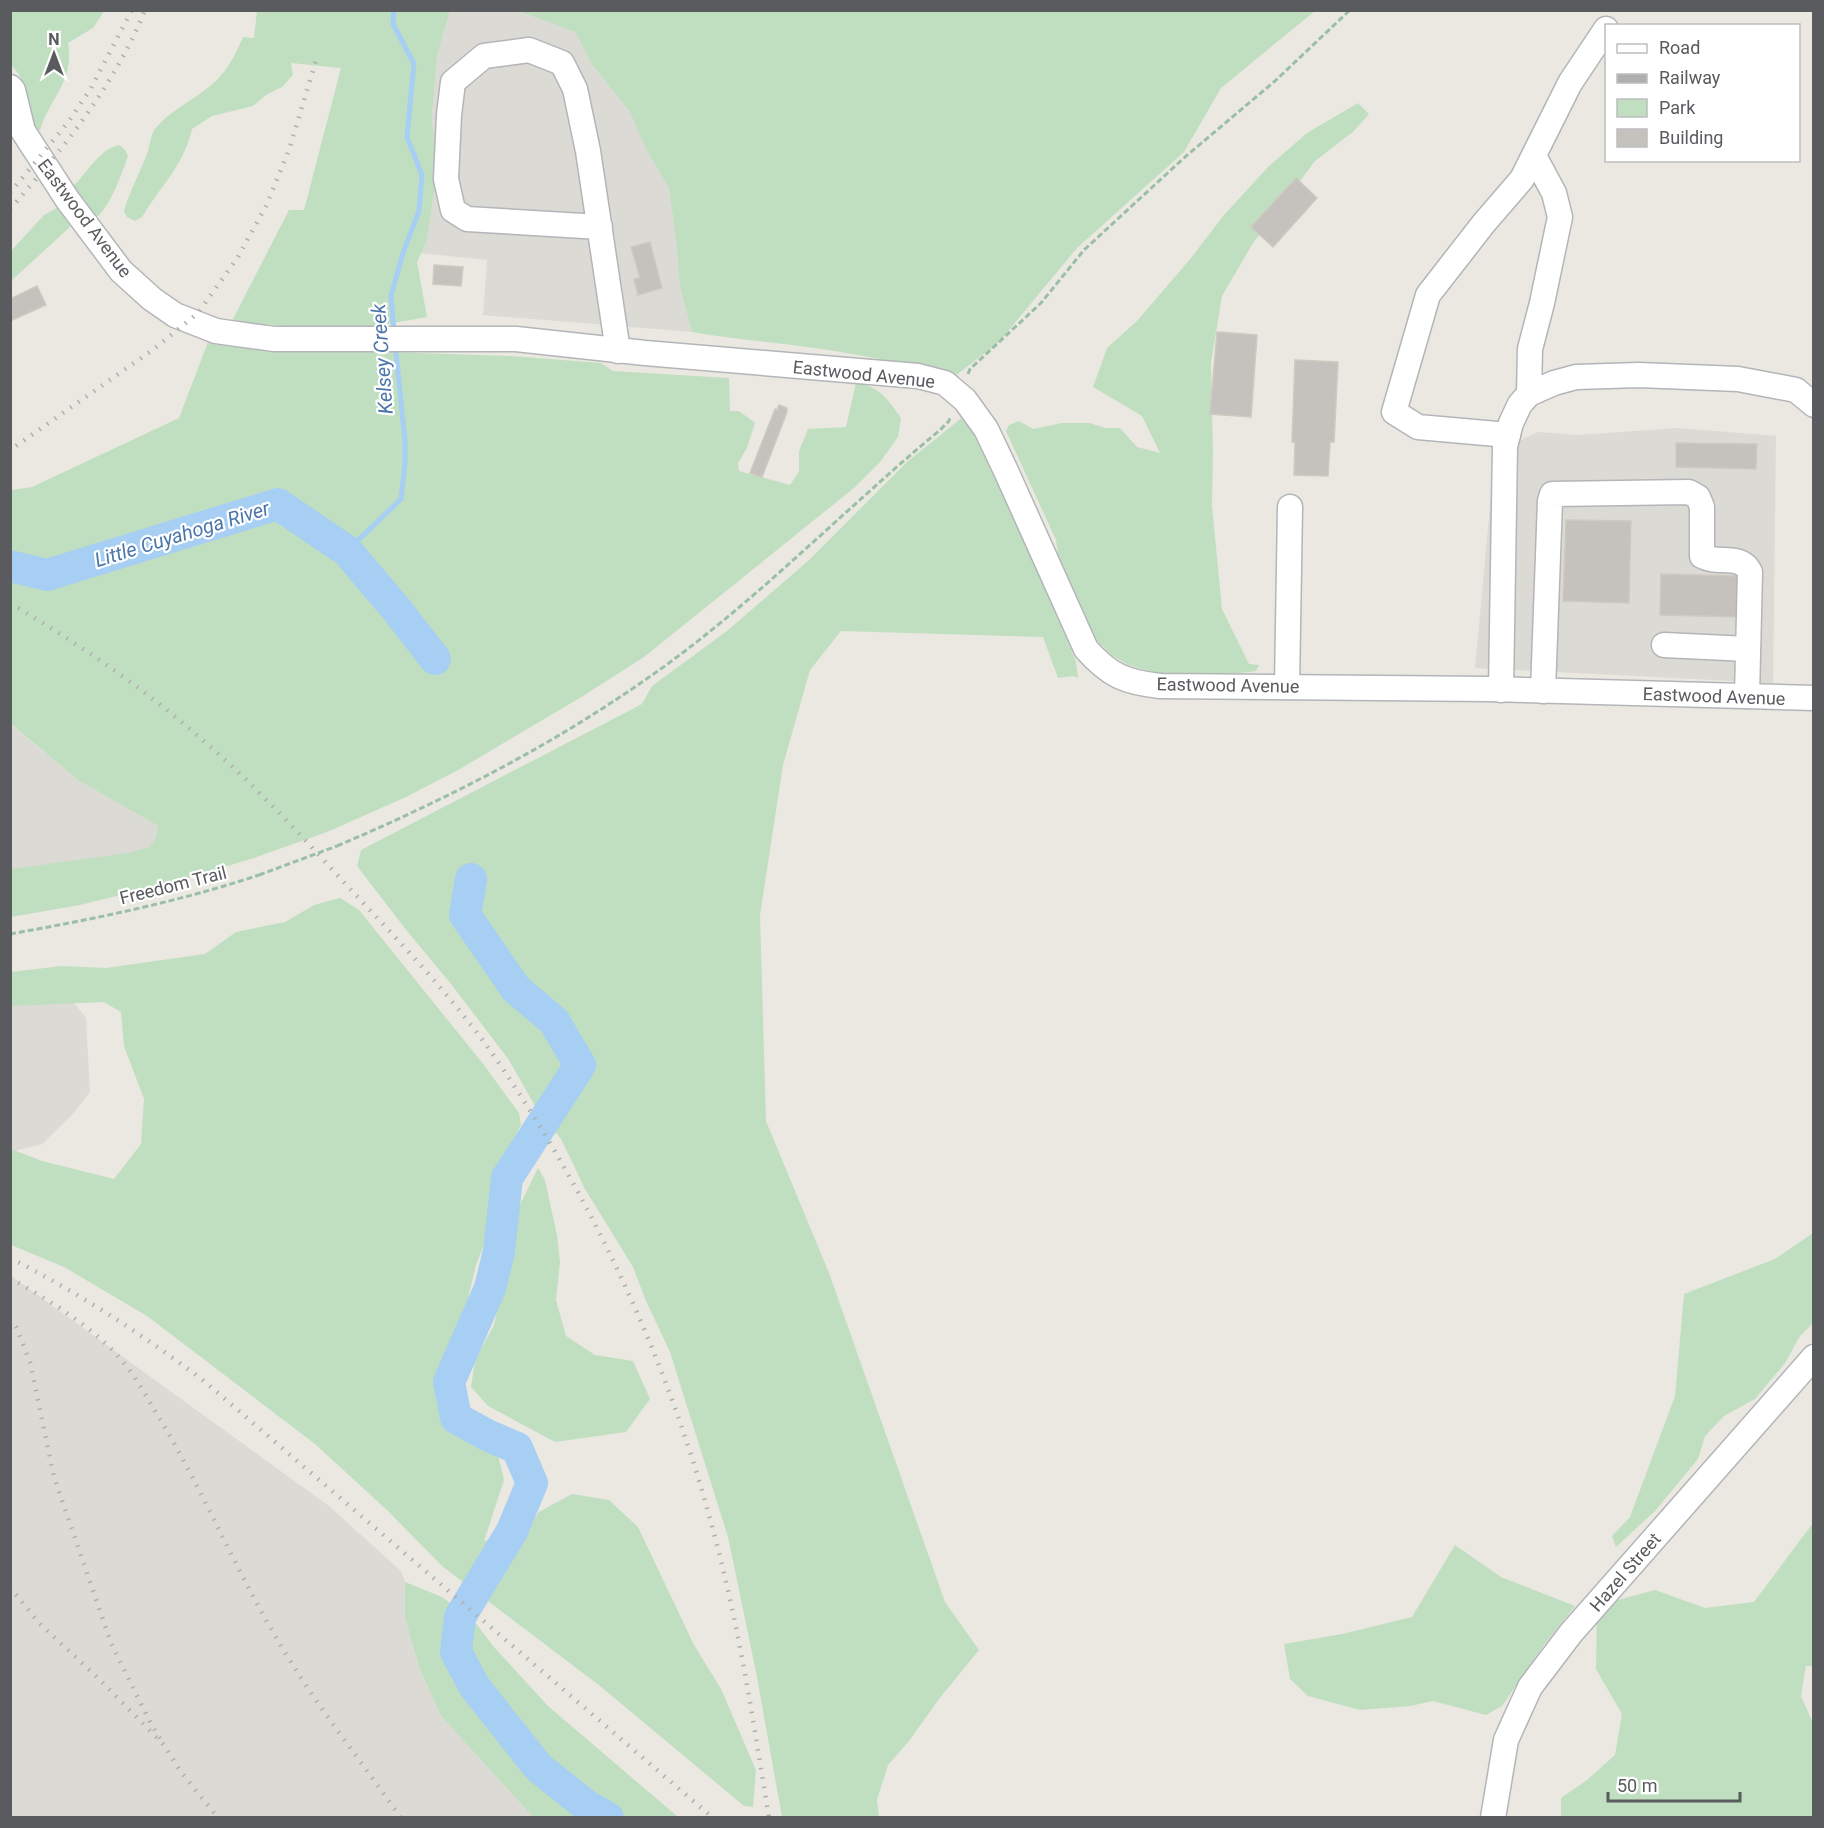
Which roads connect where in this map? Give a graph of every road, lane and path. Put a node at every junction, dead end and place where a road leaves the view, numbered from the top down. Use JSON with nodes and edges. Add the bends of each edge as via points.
{"nodes":[{"id":1,"x":1350,"y":10,"type":"edge"},
{"id":2,"x":1619,"y":10,"type":"edge"},
{"id":3,"x":1610,"y":24,"type":"edge"},
{"id":4,"x":1605,"y":31,"type":"edge"},
{"id":5,"x":10,"y":87,"type":"edge"},
{"id":6,"x":1534,"y":156,"type":"junction"},
{"id":7,"x":600,"y":227,"type":"junction"},
{"id":8,"x":618,"y":351,"type":"junction"},
{"id":9,"x":958,"y":394,"type":"junction"},
{"id":10,"x":1529,"y":394,"type":"junction"},
{"id":11,"x":1814,"y":405,"type":"edge"},
{"id":12,"x":1508,"y":435,"type":"junction"},
{"id":13,"x":1290,"y":507,"type":"dead end"},
{"id":14,"x":1664,"y":645,"type":"dead end"},
{"id":15,"x":1748,"y":649,"type":"junction"},
{"id":16,"x":1287,"y":687,"type":"junction"},
{"id":17,"x":1501,"y":690,"type":"junction"},
{"id":18,"x":1543,"y":691,"type":"junction"},
{"id":19,"x":1747,"y":696,"type":"junction"},
{"id":20,"x":1814,"y":698,"type":"edge"},
{"id":21,"x":10,"y":934,"type":"edge"},
{"id":22,"x":1814,"y":1356,"type":"edge"},
{"id":23,"x":1493,"y":1818,"type":"edge"}],
"edges":[{"from":1,"to":9,"type":"path","name":"Freedom Trail","via":[[1084,250],[1041,303],[970,369],[970,382]]},
{"from":2,"to":3,"type":"street"},
{"from":4,"to":6,"type":"street","via":[[1570,83]]},
{"from":5,"to":8,"type":"street","name":"Eastwood Avenue","via":[[23,131],[121,271],[152,299],[189,322],[233,334],[274,339],[516,339]]},
{"from":6,"to":10,"type":"street","via":[[1554,193],[1560,217],[1530,349]]},
{"from":6,"to":12,"type":"street","via":[[1522,179],[1428,295],[1394,412],[1418,427]]},
{"from":7,"to":7,"type":"street","via":[[575,89],[562,63],[529,50],[484,56],[453,82],[446,179],[453,210],[467,219]]},
{"from":7,"to":8,"type":"street"},
{"from":8,"to":9,"type":"street","name":"Eastwood Avenue","via":[[918,376],[945,383]]},
{"from":9,"to":16,"type":"street","name":"Eastwood Avenue","via":[[986,429],[1079,635],[1098,663],[1119,677],[1142,684]]},
{"from":9,"to":21,"type":"path","name":"Freedom Trail","bridge":true,"via":[[947,407],[950,418],[940,430],[780,572],[646,680],[556,738],[394,822],[259,875],[155,905]]},
{"from":10,"to":11,"type":"street","via":[[1576,377],[1702,376],[1796,390]]},
{"from":10,"to":12,"type":"street","via":[[1520,404]]},
{"from":12,"to":17,"type":"street"},
{"from":13,"to":16,"type":"street"},
{"from":14,"to":15,"type":"street"},
{"from":15,"to":18,"type":"street","via":[[1750,572],[1739,561],[1709,560],[1702,556],[1702,507],[1698,497],[1689,492],[1552,494]]},
{"from":15,"to":19,"type":"street"},
{"from":16,"to":17,"type":"street","name":"Eastwood Avenue"},
{"from":17,"to":18,"type":"street","name":"Eastwood Avenue"},
{"from":18,"to":19,"type":"street","name":"Eastwood Avenue"},
{"from":19,"to":20,"type":"street","name":"Eastwood Avenue"},
{"from":22,"to":23,"type":"street","name":"Hazel Street","via":[[1571,1633],[1530,1687],[1506,1740]]}]}
